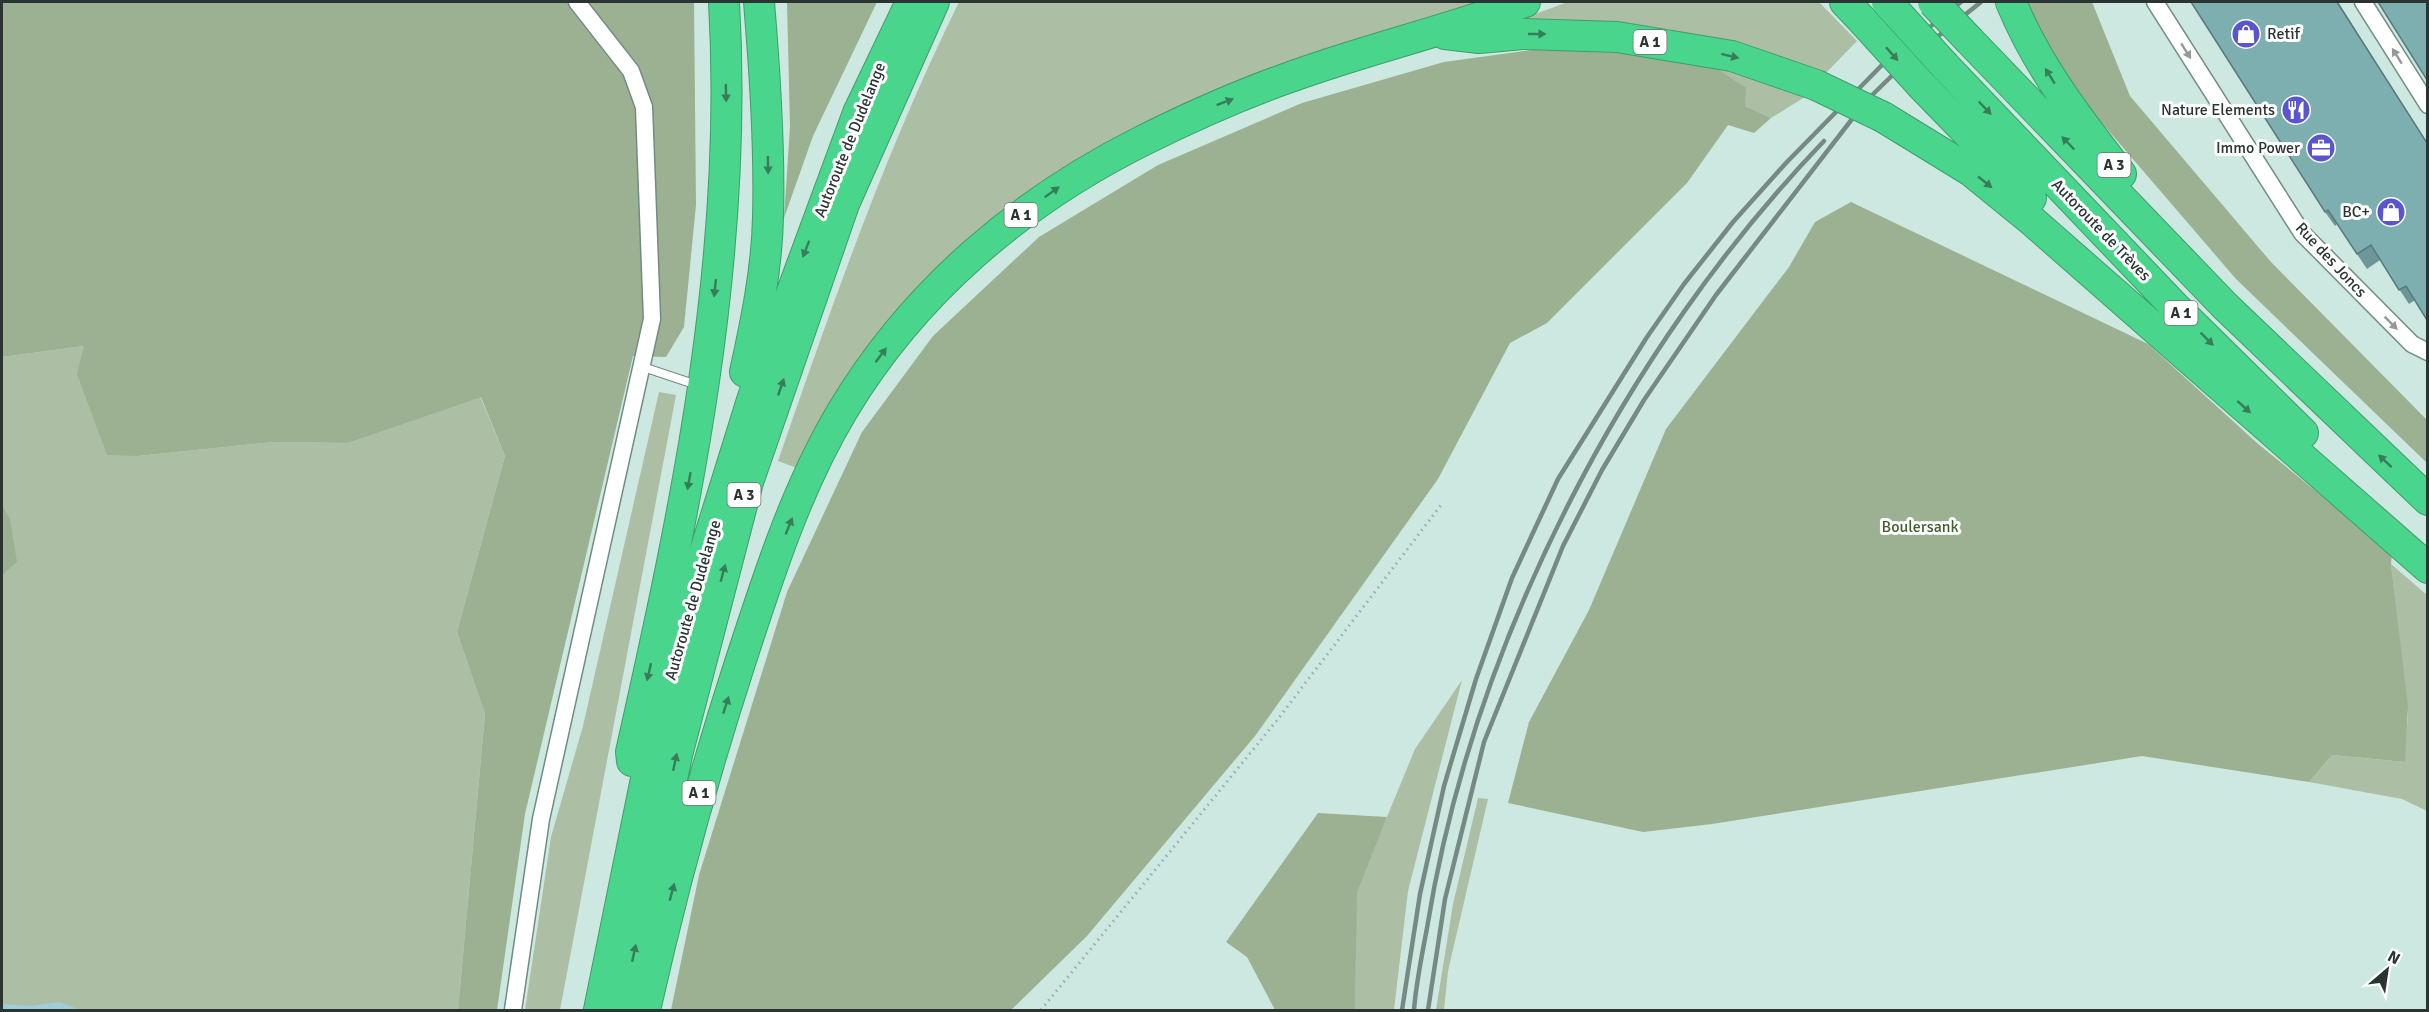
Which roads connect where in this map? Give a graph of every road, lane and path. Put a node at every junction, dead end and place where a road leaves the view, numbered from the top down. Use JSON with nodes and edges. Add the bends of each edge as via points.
{"nodes":[{"id":1,"x":577,"y":2,"type":"edge"},
{"id":2,"x":724,"y":2,"type":"edge"},
{"id":3,"x":759,"y":2,"type":"edge"},
{"id":4,"x":911,"y":2,"type":"edge"},
{"id":5,"x":934,"y":2,"type":"edge"},
{"id":6,"x":1525,"y":2,"type":"edge"},
{"id":7,"x":1887,"y":2,"type":"edge"},
{"id":8,"x":1933,"y":2,"type":"edge"},
{"id":9,"x":2155,"y":2,"type":"edge"},
{"id":10,"x":2363,"y":2,"type":"edge"},
{"id":11,"x":2014,"y":8,"type":"edge"},
{"id":12,"x":1854,"y":11,"type":"edge"},
{"id":13,"x":1431,"y":32,"type":"junction"},
{"id":14,"x":2427,"y":105,"type":"edge"},
{"id":15,"x":2225,"y":306,"type":"junction"},
{"id":16,"x":2154,"y":325,"type":"junction"},
{"id":17,"x":2427,"y":352,"type":"edge"},
{"id":18,"x":643,"y":367,"type":"junction"},
{"id":19,"x":705,"y":388,"type":"junction"},
{"id":20,"x":2427,"y":500,"type":"edge"},
{"id":21,"x":1441,"y":505,"type":"dead end"},
{"id":22,"x":2427,"y":550,"type":"edge"},
{"id":23,"x":2427,"y":568,"type":"edge"},
{"id":24,"x":691,"y":597,"type":"junction"},
{"id":25,"x":638,"y":811,"type":"junction"},
{"id":26,"x":513,"y":1011,"type":"edge"},
{"id":27,"x":599,"y":1011,"type":"edge"},
{"id":28,"x":624,"y":1011,"type":"edge"},
{"id":29,"x":645,"y":1011,"type":"edge"},
{"id":30,"x":1041,"y":1011,"type":"edge"}],
"edges":[{"from":1,"to":18,"type":"street","via":[[631,71],[644,107],[652,319]]},
{"from":2,"to":19,"type":"highway","number":"A 3","one_way":true,"via":[[724,207]]},
{"from":3,"to":24,"type":"highway","number":"A 3","one_way":true,"via":[[766,91],[768,220],[756,323],[709,508]]},
{"from":4,"to":24,"type":"highway","name":"Autoroute de Dudelange","number":"A 3","one_way":true,"via":[[858,113],[801,263],[753,397]]},
{"from":28,"to":5,"type":"highway","name":"Autoroute de Dudelange","number":"A 3","one_way":true,"via":[[677,755],[747,482],[844,204]]},
{"from":6,"to":13,"type":"highway"},
{"from":7,"to":22,"type":"highway","name":"Autoroute de Trèves","number":"A 1","one_way":true,"bridge":true,"via":[[2177,309]]},
{"from":15,"to":8,"type":"highway","number":"A 1","one_way":true,"bridge":true},
{"from":9,"to":17,"type":"street","name":"Rue des Joncs","one_way":true,"via":[[2302,232],[2412,344]]},
{"from":14,"to":10,"type":"street","one_way":true},
{"from":15,"to":11,"type":"highway","number":"A 3","one_way":true,"via":[[2068,105]]},
{"from":12,"to":16,"type":"highway","number":"A 1","one_way":true,"bridge":true},
{"from":13,"to":16,"type":"highway","number":"A 1","one_way":true,"bridge":true,"via":[[1479,38],[1523,34],[1617,37],[1732,56],[1816,85],[1883,117],[1971,171]]},
{"from":29,"to":13,"type":"highway","number":"A 1","one_way":true,"via":[[666,915],[712,747],[788,528],[842,411],[899,330],[948,276],[1004,227],[1064,183],[1214,106]]},
{"from":20,"to":15,"type":"highway","number":"A 1","one_way":true},
{"from":16,"to":23,"type":"highway","number":"A 1","one_way":true},
{"from":18,"to":19,"type":"lane"},
{"from":18,"to":26,"type":"street","via":[[541,819]]},
{"from":19,"to":25,"type":"highway","number":"A 3","one_way":true,"via":[[676,551],[631,752]]},
{"from":21,"to":30,"type":"path","via":[[1278,719]]},
{"from":24,"to":25,"type":"highway","name":"Autoroute de Dudelange","number":"A 3"},
{"from":25,"to":27,"type":"highway","name":"Autoroute de Dudelange","number":"A 3"}]}
